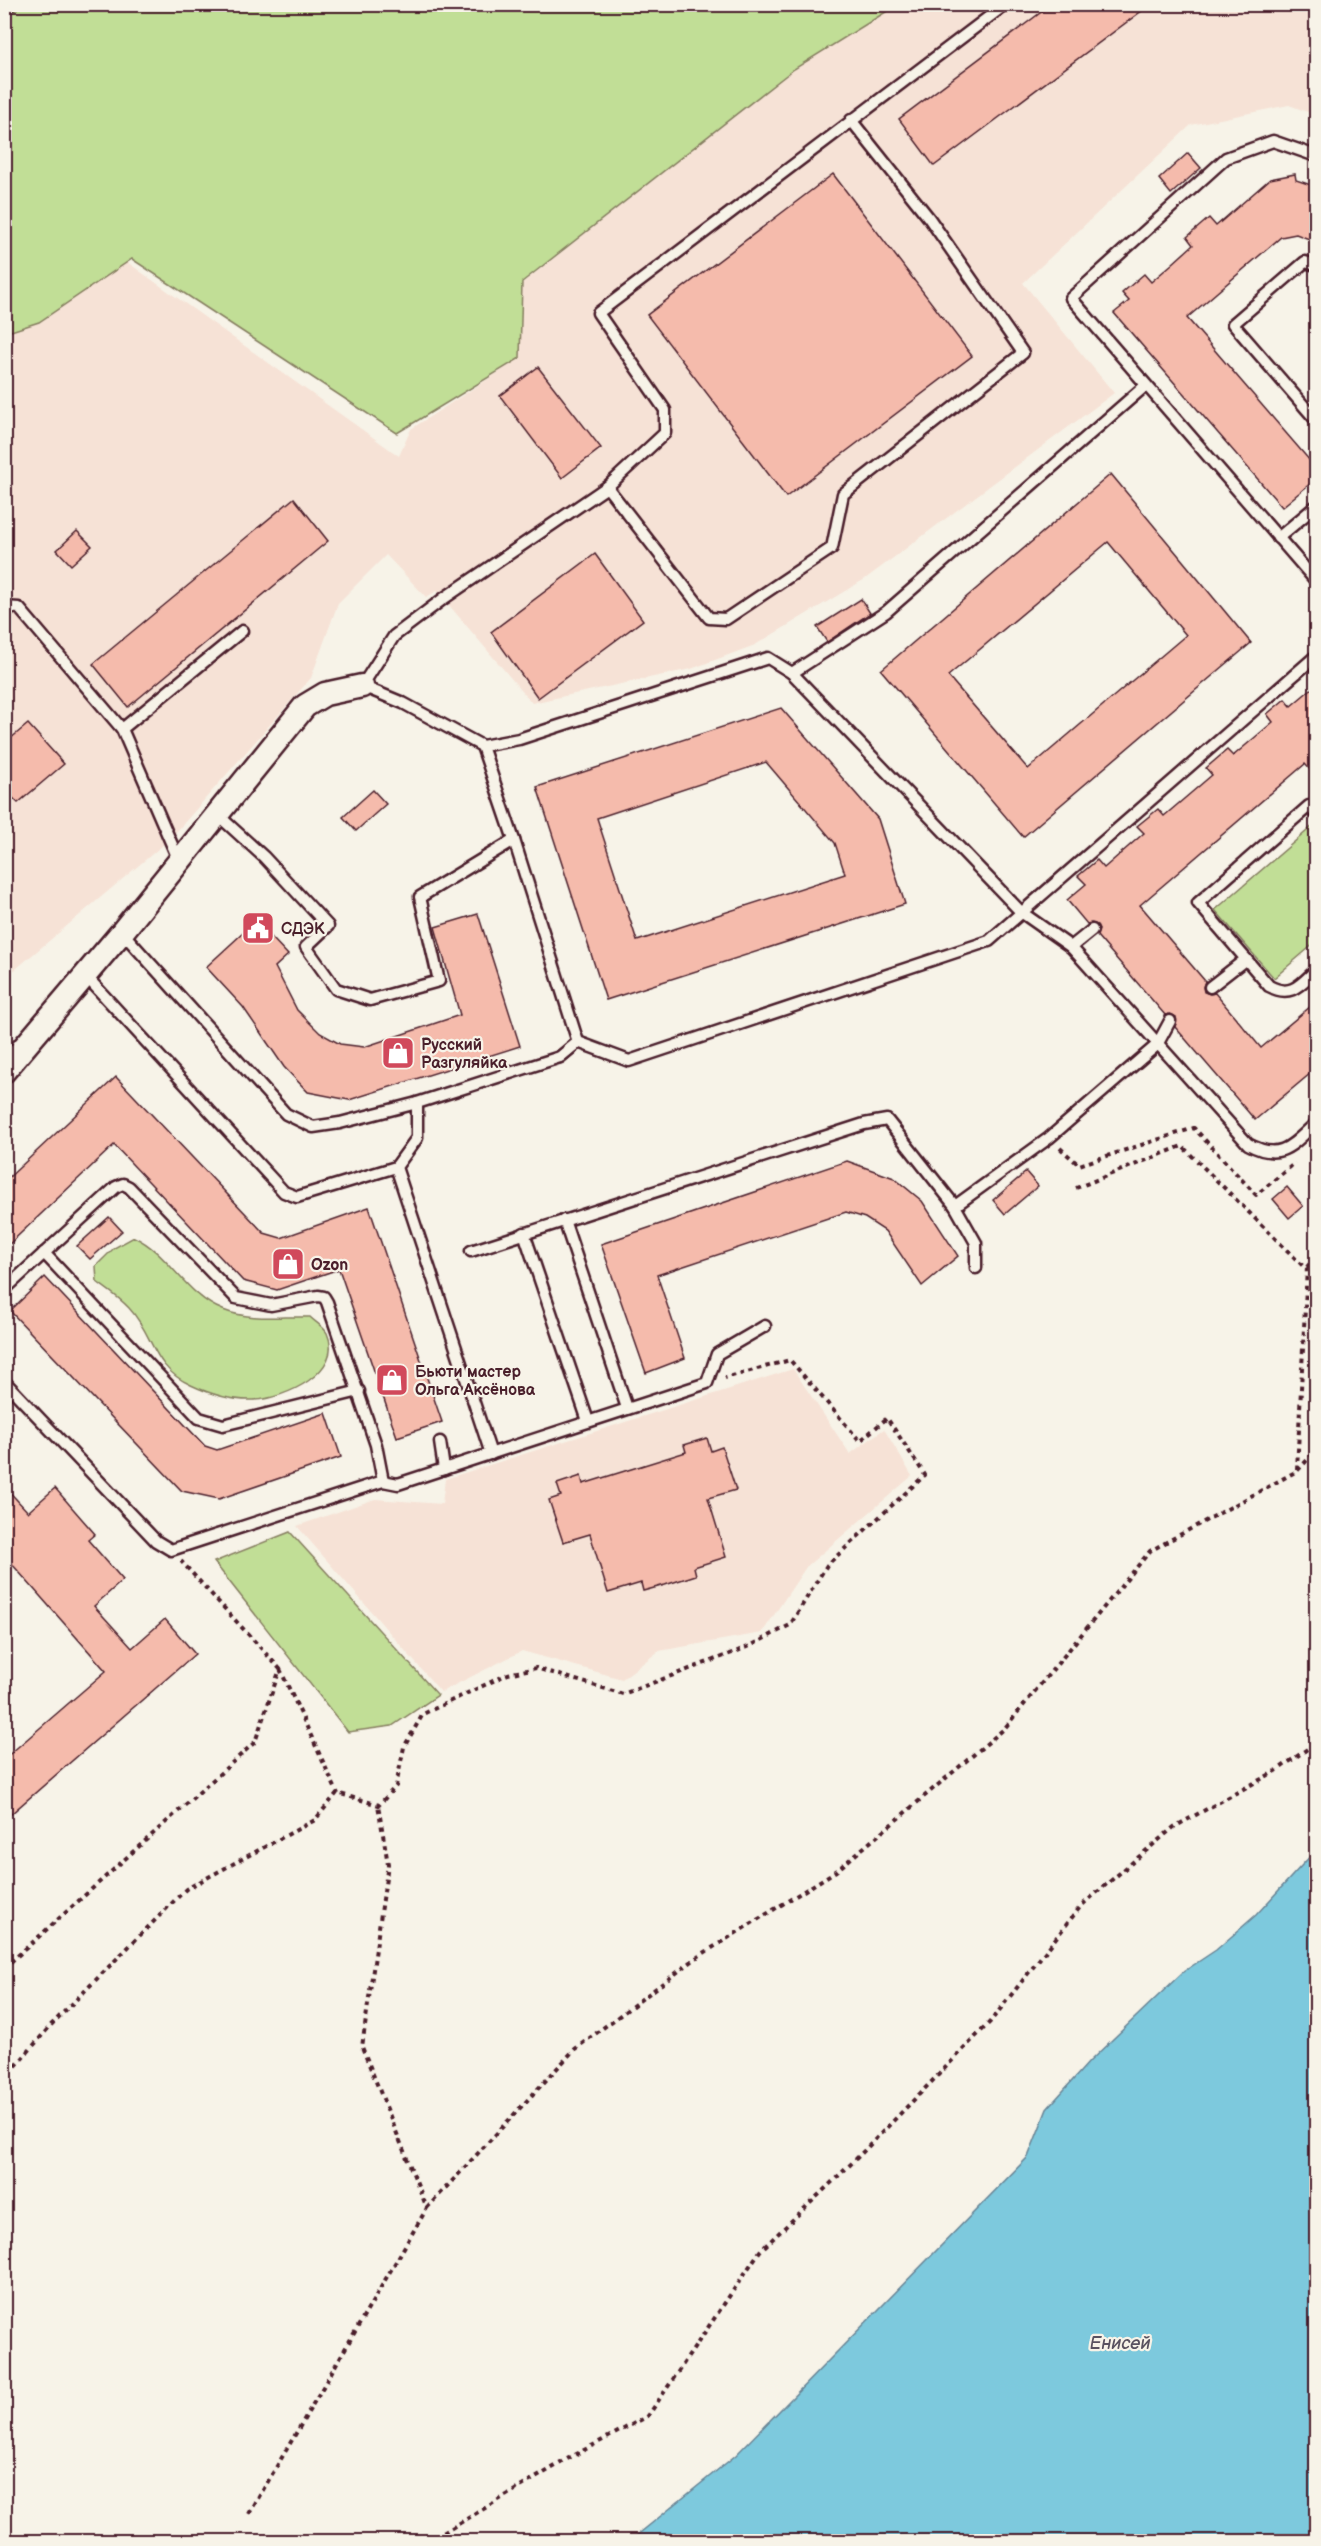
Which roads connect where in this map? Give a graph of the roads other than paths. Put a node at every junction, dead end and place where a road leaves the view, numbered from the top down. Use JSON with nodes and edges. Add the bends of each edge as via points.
{"nodes":[{"id":1,"x":1006,"y":4,"type":"edge"},
{"id":2,"x":851,"y":120,"type":"junction"},
{"id":3,"x":1317,"y":156,"type":"edge"},
{"id":4,"x":1317,"y":266,"type":"edge"},
{"id":5,"x":1145,"y":386,"type":"junction"},
{"id":6,"x":1317,"y":420,"type":"edge"},
{"id":7,"x":607,"y":487,"type":"junction"},
{"id":8,"x":1317,"y":506,"type":"edge"},
{"id":9,"x":1278,"y":538,"type":"junction"},
{"id":10,"x":1317,"y":581,"type":"edge"},
{"id":11,"x":4,"y":607,"type":"edge"},
{"id":12,"x":242,"y":631,"type":"dead end"},
{"id":13,"x":1317,"y":656,"type":"edge"},
{"id":14,"x":792,"y":673,"type":"junction"},
{"id":15,"x":362,"y":686,"type":"junction"},
{"id":16,"x":122,"y":729,"type":"junction"},
{"id":17,"x":482,"y":746,"type":"junction"},
{"id":18,"x":1317,"y":814,"type":"edge"},
{"id":19,"x":218,"y":815,"type":"junction"},
{"id":20,"x":514,"y":840,"type":"junction"},
{"id":21,"x":179,"y":861,"type":"junction"},
{"id":22,"x":1021,"y":912,"type":"junction"},
{"id":23,"x":1092,"y":930,"type":"dead end"},
{"id":24,"x":122,"y":932,"type":"junction"},
{"id":25,"x":1071,"y":947,"type":"junction"},
{"id":26,"x":1246,"y":959,"type":"junction"},
{"id":27,"x":1317,"y":970,"type":"edge"},
{"id":28,"x":85,"y":975,"type":"junction"},
{"id":29,"x":1210,"y":987,"type":"dead end"},
{"id":30,"x":1170,"y":1021,"type":"dead end"},
{"id":31,"x":578,"y":1042,"type":"junction"},
{"id":32,"x":1157,"y":1045,"type":"junction"},
{"id":33,"x":4,"y":1071,"type":"edge"},
{"id":34,"x":417,"y":1103,"type":"junction"},
{"id":35,"x":1317,"y":1123,"type":"edge"},
{"id":36,"x":396,"y":1167,"type":"junction"},
{"id":37,"x":955,"y":1206,"type":"junction"},
{"id":38,"x":564,"y":1220,"type":"junction"},
{"id":39,"x":524,"y":1233,"type":"junction"},
{"id":40,"x":471,"y":1251,"type":"dead end"},
{"id":41,"x":45,"y":1253,"type":"junction"},
{"id":42,"x":976,"y":1268,"type":"dead end"},
{"id":43,"x":4,"y":1290,"type":"edge"},
{"id":44,"x":765,"y":1326,"type":"dead end"},
{"id":45,"x":4,"y":1381,"type":"edge"},
{"id":46,"x":359,"y":1391,"type":"junction"},
{"id":47,"x":627,"y":1408,"type":"junction"},
{"id":48,"x":588,"y":1421,"type":"junction"},
{"id":49,"x":440,"y":1442,"type":"dead end"},
{"id":50,"x":491,"y":1454,"type":"junction"},
{"id":51,"x":444,"y":1469,"type":"junction"},
{"id":52,"x":383,"y":1481,"type":"junction"}],
"edges":[{"from":1,"to":2,"type":"lane"},
{"from":2,"to":7,"type":"lane","via":[[598,313],[665,410],[665,433]]},
{"from":2,"to":7,"type":"lane","via":[[929,218],[1023,353],[843,494],[832,548],[726,619],[709,618]]},
{"from":3,"to":5,"type":"lane","via":[[1273,141],[1226,158],[1071,298]]},
{"from":4,"to":6,"type":"lane","via":[[1305,262],[1233,324]]},
{"from":5,"to":9,"type":"lane"},
{"from":5,"to":14,"type":"lane","via":[[886,612]]},
{"from":7,"to":15,"type":"lane","via":[[394,636]]},
{"from":8,"to":9,"type":"lane"},
{"from":9,"to":10,"type":"lane"},
{"from":11,"to":16,"type":"lane","via":[[19,608]]},
{"from":12,"to":16,"type":"lane"},
{"from":13,"to":22,"type":"lane"},
{"from":14,"to":17,"type":"lane","via":[[768,658],[519,739]]},
{"from":14,"to":22,"type":"lane"},
{"from":15,"to":17,"type":"lane","via":[[403,703]]},
{"from":15,"to":19,"type":"street","via":[[325,694],[305,706]]},
{"from":16,"to":21,"type":"lane"},
{"from":17,"to":20,"type":"lane"},
{"from":18,"to":26,"type":"lane","via":[[1309,806],[1198,903]]},
{"from":19,"to":20,"type":"lane","via":[[264,857],[328,926],[306,947],[336,989],[370,1000],[440,981],[420,897]]},
{"from":19,"to":21,"type":"street"},
{"from":20,"to":31,"type":"lane"},
{"from":21,"to":24,"type":"street"},
{"from":22,"to":25,"type":"lane"},
{"from":22,"to":31,"type":"lane","via":[[989,941],[629,1061]]},
{"from":23,"to":25,"type":"lane"},
{"from":24,"to":28,"type":"street"},
{"from":24,"to":34,"type":"lane","via":[[286,1114],[313,1127]]},
{"from":25,"to":32,"type":"lane"},
{"from":26,"to":27,"type":"lane","via":[[1278,991],[1289,991]]},
{"from":26,"to":29,"type":"lane"},
{"from":28,"to":33,"type":"street"},
{"from":28,"to":36,"type":"lane","via":[[284,1192],[297,1197]]},
{"from":30,"to":32,"type":"lane"},
{"from":31,"to":34,"type":"lane","via":[[560,1058]]},
{"from":32,"to":35,"type":"lane","via":[[1248,1144],[1260,1150],[1286,1150]]},
{"from":32,"to":37,"type":"lane","via":[[1049,1138]]},
{"from":34,"to":36,"type":"lane","via":[[417,1138]]},
{"from":36,"to":50,"type":"lane"},
{"from":37,"to":38,"type":"lane","via":[[887,1120]]},
{"from":37,"to":42,"type":"lane","via":[[976,1243]]},
{"from":38,"to":39,"type":"lane"},
{"from":38,"to":47,"type":"lane"},
{"from":39,"to":40,"type":"lane"},
{"from":39,"to":48,"type":"lane"},
{"from":41,"to":43,"type":"lane"},
{"from":41,"to":46,"type":"lane","via":[[199,1418],[223,1425]]},
{"from":41,"to":46,"type":"lane","via":[[123,1184],[236,1298],[271,1305],[324,1297]]},
{"from":44,"to":47,"type":"lane","via":[[717,1354],[707,1383]]},
{"from":45,"to":52,"type":"lane","via":[[156,1541],[171,1550]]},
{"from":46,"to":52,"type":"lane"},
{"from":47,"to":48,"type":"lane"},
{"from":48,"to":50,"type":"lane"},
{"from":49,"to":51,"type":"lane"},
{"from":50,"to":51,"type":"lane"},
{"from":51,"to":52,"type":"lane","via":[[398,1484]]}]}
